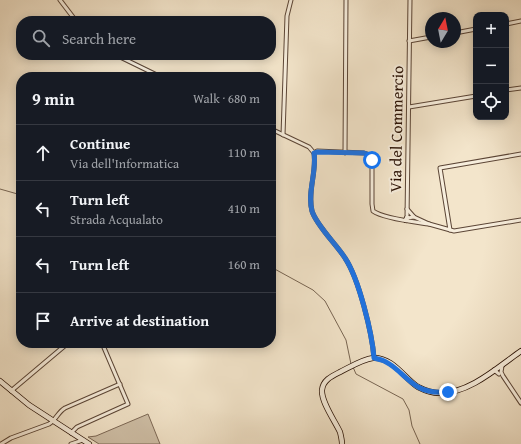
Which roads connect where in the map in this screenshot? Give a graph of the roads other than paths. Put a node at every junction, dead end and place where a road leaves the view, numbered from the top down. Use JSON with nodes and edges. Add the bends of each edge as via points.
{"nodes":[{"id":1,"x":60,"y":0,"type":"edge"},
{"id":2,"x":291,"y":0,"type":"edge"},
{"id":3,"x":346,"y":0,"type":"edge"},
{"id":4,"x":410,"y":0,"type":"edge"},
{"id":5,"x":72,"y":16,"type":"edge"},
{"id":6,"x":521,"y":21,"type":"edge"},
{"id":7,"x":509,"y":23,"type":"edge"},
{"id":8,"x":473,"y":30,"type":"edge"},
{"id":9,"x":461,"y":32,"type":"edge"},
{"id":10,"x":425,"y":38,"type":"edge"},
{"id":11,"x":410,"y":41,"type":"junction"},
{"id":12,"x":126,"y":60,"type":"edge"},
{"id":13,"x":151,"y":72,"type":"edge"},
{"id":14,"x":521,"y":88,"type":"edge"},
{"id":15,"x":509,"y":90,"type":"edge"},
{"id":16,"x":473,"y":96,"type":"edge"},
{"id":17,"x":408,"y":107,"type":"junction"},
{"id":18,"x":276,"y":132,"type":"edge"},
{"id":19,"x":283,"y":135,"type":"junction"},
{"id":20,"x":345,"y":152,"type":"junction"},
{"id":21,"x":314,"y":153,"type":"junction"},
{"id":22,"x":521,"y":154,"type":"edge"},
{"id":23,"x":407,"y":209,"type":"junction"},
{"id":24,"x":414,"y":217,"type":"junction"},
{"id":25,"x":406,"y":219,"type":"junction"},
{"id":26,"x":521,"y":220,"type":"edge"},
{"id":27,"x":429,"y":224,"type":"junction"},
{"id":28,"x":450,"y":230,"type":"junction"},
{"id":29,"x":62,"y":348,"type":"edge"},
{"id":30,"x":104,"y":348,"type":"edge"},
{"id":31,"x":521,"y":351,"type":"edge"},
{"id":32,"x":374,"y":358,"type":"junction"},
{"id":33,"x":504,"y":363,"type":"junction"},
{"id":34,"x":494,"y":370,"type":"junction"},
{"id":35,"x":500,"y":373,"type":"junction"},
{"id":36,"x":488,"y":374,"type":"junction"},
{"id":37,"x":0,"y":381,"type":"edge"},
{"id":38,"x":120,"y":384,"type":"junction"},
{"id":39,"x":11,"y":391,"type":"junction"},
{"id":40,"x":521,"y":403,"type":"edge"},
{"id":41,"x":54,"y":421,"type":"junction"},
{"id":42,"x":71,"y":433,"type":"junction"},
{"id":43,"x":82,"y":440,"type":"junction"},
{"id":44,"x":1,"y":444,"type":"edge"},
{"id":45,"x":71,"y":444,"type":"edge"},
{"id":46,"x":89,"y":444,"type":"edge"},
{"id":47,"x":342,"y":444,"type":"edge"}],
"edges":[{"from":1,"to":5,"type":"street"},
{"from":2,"to":19,"type":"street","via":[[287,16]]},
{"from":3,"to":20,"type":"street"},
{"from":4,"to":11,"type":"street","name":"Via del Commercio"},
{"from":6,"to":7,"type":"street"},
{"from":8,"to":9,"type":"street"},
{"from":10,"to":11,"type":"street"},
{"from":11,"to":17,"type":"street","name":"Via del Commercio"},
{"from":12,"to":13,"type":"street"},
{"from":14,"to":15,"type":"street"},
{"from":16,"to":17,"type":"street"},
{"from":17,"to":23,"type":"street","name":"Via del Commercio"},
{"from":18,"to":19,"type":"street"},
{"from":19,"to":21,"type":"street","via":[[309,147]]},
{"from":20,"to":21,"type":"street"},
{"from":20,"to":25,"type":"street","via":[[364,153],[371,157],[373,212]]},
{"from":21,"to":32,"type":"street","via":[[312,210],[352,271],[368,325]]},
{"from":22,"to":28,"type":"street","via":[[440,168]]},
{"from":23,"to":24,"type":"street","name":"Via del Commercio"},
{"from":23,"to":25,"type":"street"},
{"from":24,"to":25,"type":"street"},
{"from":24,"to":27,"type":"street","name":"Via del Commercio"},
{"from":25,"to":27,"type":"street"},
{"from":26,"to":28,"type":"street","name":"Via del Commercio","via":[[458,231]]},
{"from":27,"to":28,"type":"street","name":"Via del Commercio"},
{"from":29,"to":39,"type":"street"},
{"from":30,"to":38,"type":"street"},
{"from":31,"to":33,"type":"main road"},
{"from":32,"to":36,"type":"main road","via":[[391,364],[419,387],[438,393],[460,390]]},
{"from":32,"to":47,"type":"main road","via":[[344,370],[324,383],[323,399],[340,434]]},
{"from":33,"to":34,"type":"main road"},
{"from":33,"to":35,"type":"street"},
{"from":34,"to":35,"type":"street","via":[[497,369]]},
{"from":34,"to":36,"type":"main road"},
{"from":35,"to":36,"type":"street"},
{"from":35,"to":40,"type":"street"},
{"from":37,"to":39,"type":"main road"},
{"from":38,"to":41,"type":"street","via":[[65,408]]},
{"from":38,"to":42,"type":"street","via":[[128,404],[77,427]]},
{"from":39,"to":41,"type":"main road"},
{"from":41,"to":42,"type":"main road"},
{"from":41,"to":44,"type":"street","via":[[5,440]]},
{"from":42,"to":43,"type":"main road"},
{"from":43,"to":45,"type":"street"},
{"from":43,"to":46,"type":"main road"}]}
